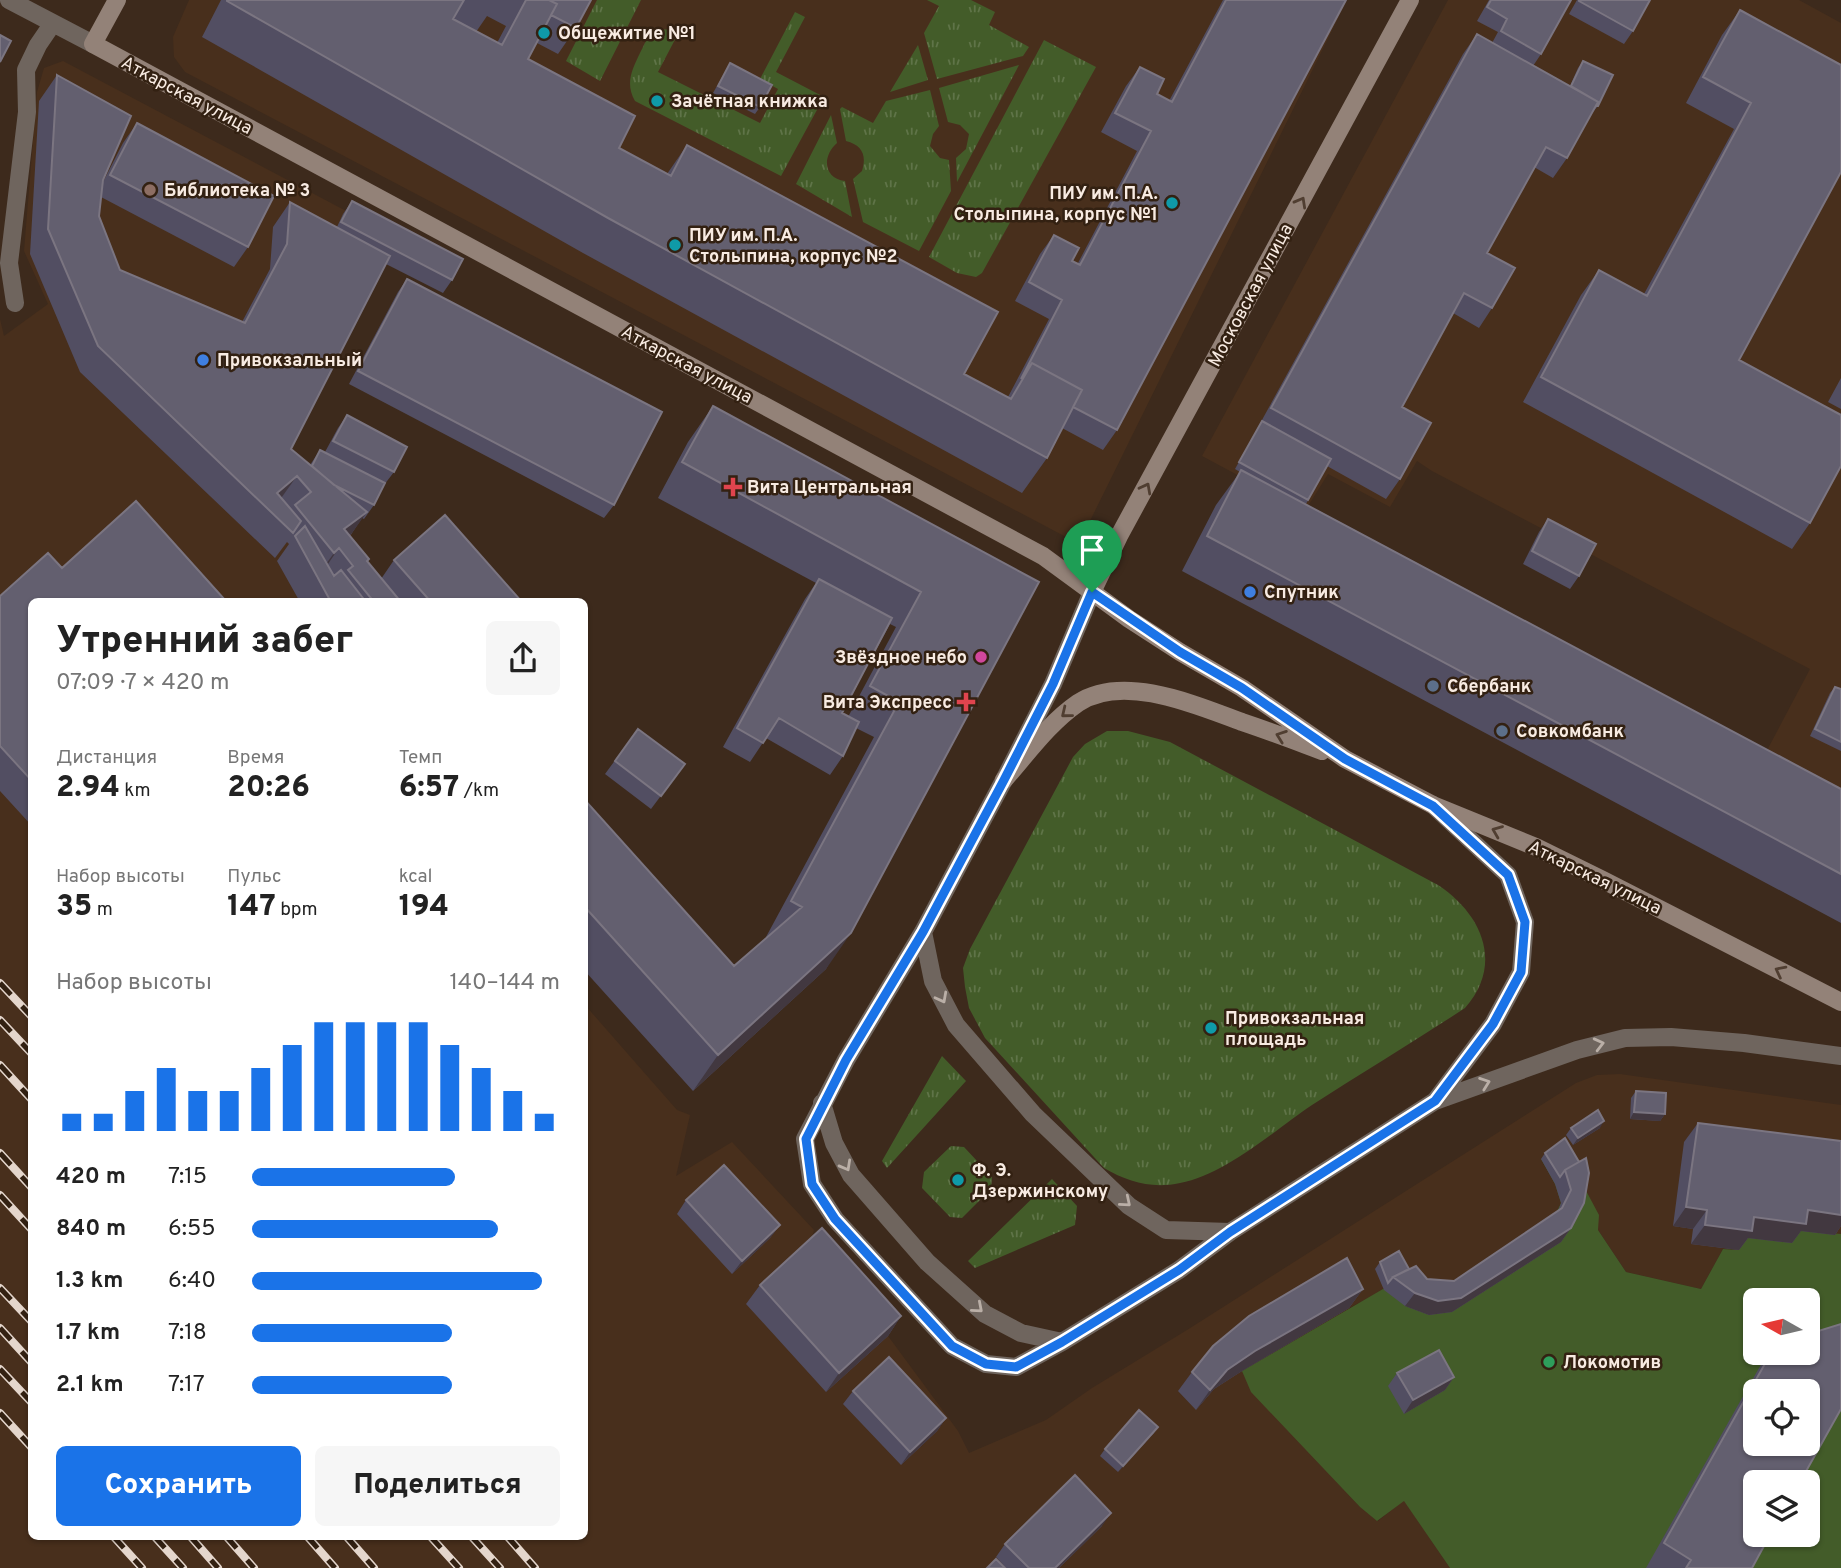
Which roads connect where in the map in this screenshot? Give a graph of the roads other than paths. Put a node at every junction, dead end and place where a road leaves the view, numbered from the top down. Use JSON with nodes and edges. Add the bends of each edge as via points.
{"nodes":[{"id":1,"x":9,"y":0,"type":"edge"},
{"id":2,"x":117,"y":0,"type":"edge"},
{"id":3,"x":1410,"y":0,"type":"edge"},
{"id":4,"x":53,"y":23,"type":"junction"},
{"id":5,"x":93,"y":44,"type":"junction"},
{"id":6,"x":15,"y":303,"type":"dead end"},
{"id":7,"x":1092,"y":592,"type":"junction"},
{"id":8,"x":1345,"y":759,"type":"junction"},
{"id":9,"x":1004,"y":780,"type":"junction"},
{"id":10,"x":1433,"y":806,"type":"junction"},
{"id":11,"x":923,"y":932,"type":"junction"},
{"id":12,"x":1841,"y":1002,"type":"edge"},
{"id":13,"x":1841,"y":1056,"type":"edge"},
{"id":14,"x":1435,"y":1101,"type":"junction"},
{"id":15,"x":822,"y":1103,"type":"junction"},
{"id":16,"x":1230,"y":1232,"type":"junction"},
{"id":17,"x":1062,"y":1342,"type":"junction"}],
"edges":[{"from":1,"to":4,"type":"street","name":"Аткарская улица"},
{"from":2,"to":5,"type":"street"},
{"from":7,"to":3,"type":"street","name":"Московская улица","one_way":true},
{"from":4,"to":5,"type":"street","name":"Аткарская улица"},
{"from":4,"to":6,"type":"street","via":[[26,70],[27,112],[9,263]]},
{"from":5,"to":7,"type":"street","name":"Аткарская улица","via":[[1043,556]]},
{"from":7,"to":8,"type":"street","name":"Аткарская улица"},
{"from":7,"to":9,"type":"street","via":[[1053,684]]},
{"from":8,"to":9,"type":"street","name":"Аткарская улица","one_way":true,"via":[[1180,700],[1113,691],[1080,702],[1052,724]]},
{"from":8,"to":10,"type":"street","name":"Аткарская улица"},
{"from":9,"to":11,"type":"street"},
{"from":12,"to":10,"type":"street","name":"Аткарская улица","one_way":true,"via":[[1603,880]]},
{"from":10,"to":14,"type":"street","via":[[1508,875],[1525,922],[1521,972],[1493,1024]]},
{"from":11,"to":15,"type":"street"},
{"from":11,"to":16,"type":"street","one_way":true,"via":[[933,981],[956,1025],[1033,1114],[1129,1206],[1166,1230]]},
{"from":14,"to":13,"type":"street","one_way":true,"via":[[1577,1050],[1625,1038],[1744,1043]]},
{"from":14,"to":16,"type":"street"},
{"from":15,"to":17,"type":"street","one_way":true,"via":[[834,1143],[851,1175],[927,1262],[985,1314],[1021,1333]]},
{"from":15,"to":17,"type":"street","via":[[806,1139],[812,1184],[835,1219],[952,1346],[986,1364],[1016,1367]]},
{"from":16,"to":17,"type":"street","via":[[1179,1270]]}]}
